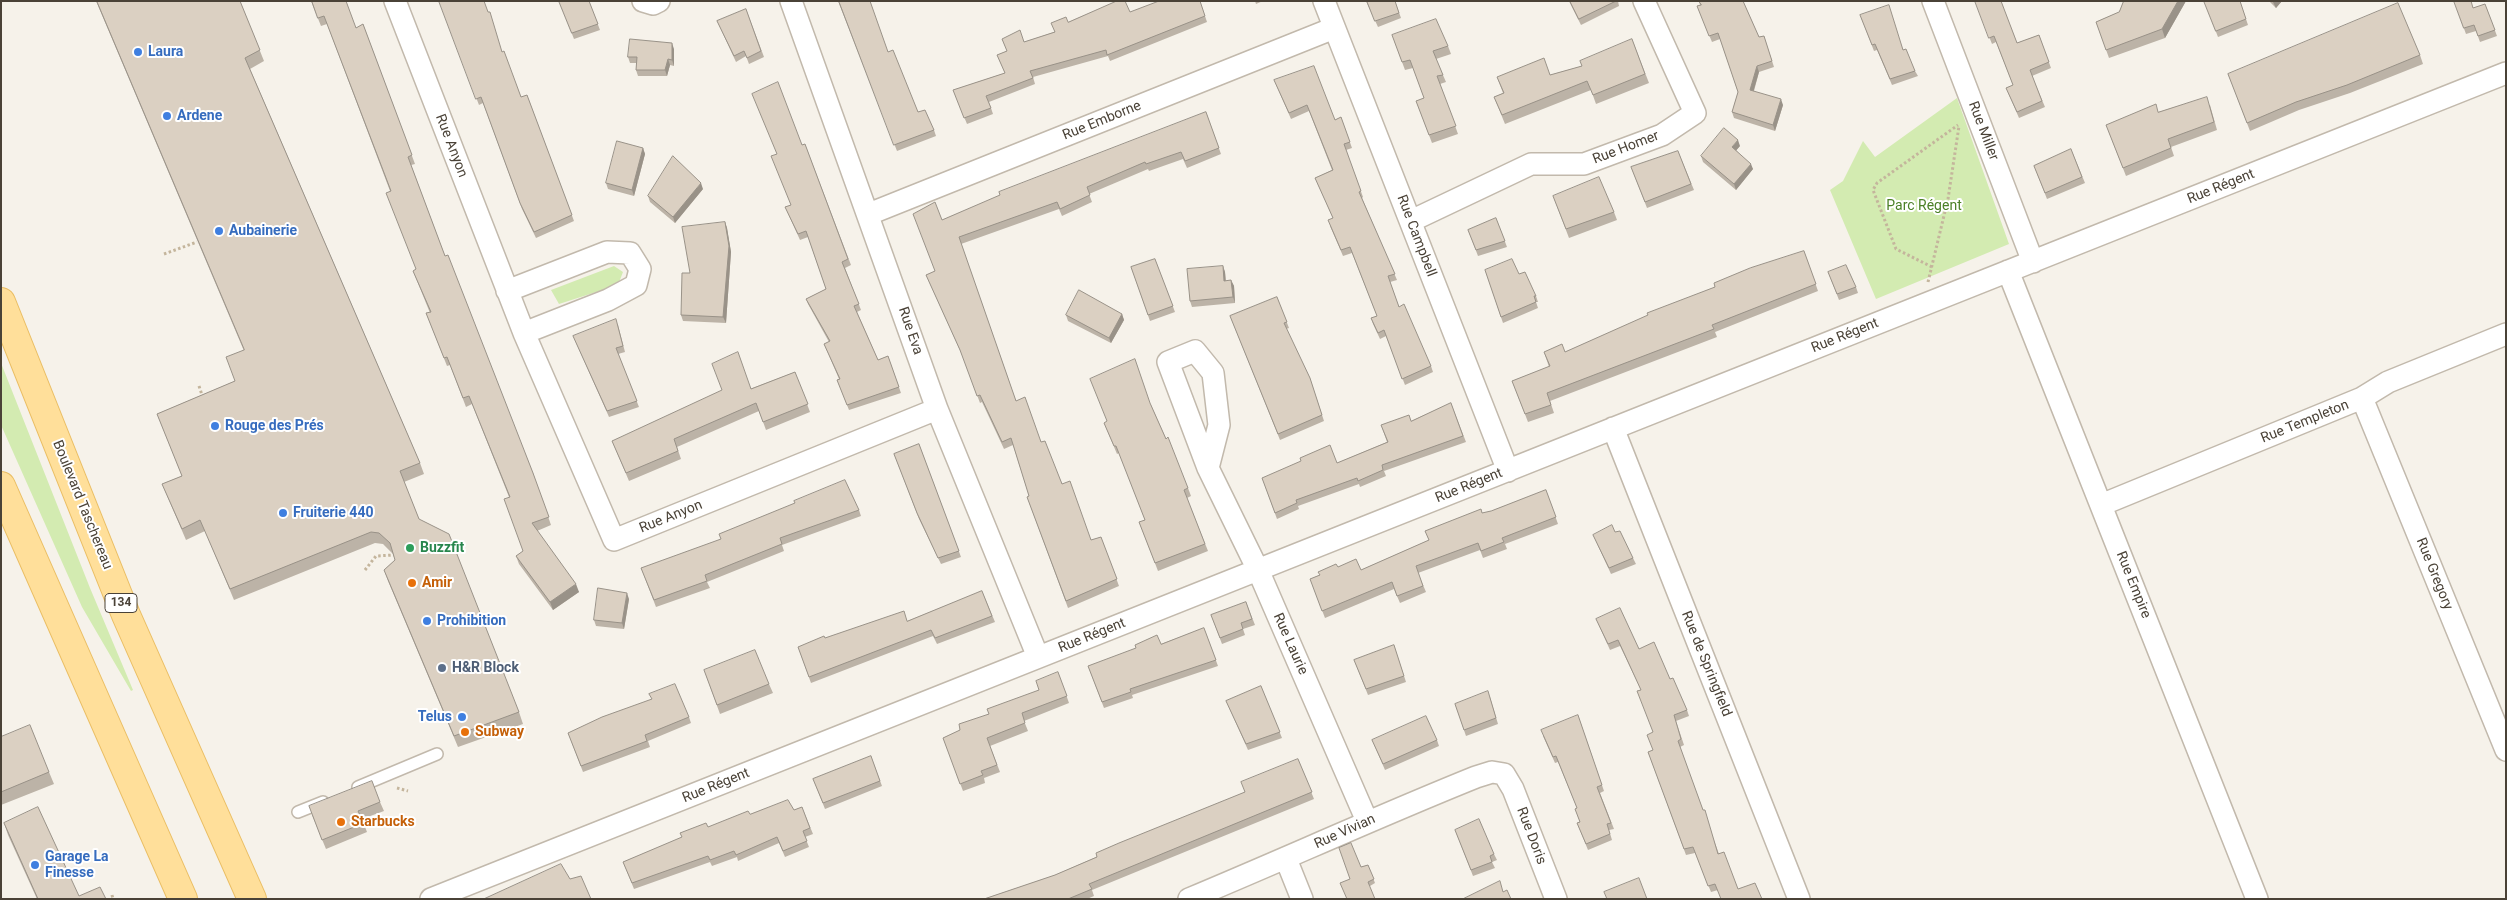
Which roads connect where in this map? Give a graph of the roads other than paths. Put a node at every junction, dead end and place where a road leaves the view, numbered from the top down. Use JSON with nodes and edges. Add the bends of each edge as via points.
{"nodes":[{"id":1,"x":394,"y":1,"type":"edge"},
{"id":2,"x":643,"y":1,"type":"edge"},
{"id":3,"x":659,"y":1,"type":"edge"},
{"id":4,"x":791,"y":1,"type":"edge"},
{"id":5,"x":1324,"y":1,"type":"edge"},
{"id":6,"x":1644,"y":1,"type":"edge"},
{"id":7,"x":1933,"y":1,"type":"edge"},
{"id":8,"x":1334,"y":28,"type":"junction"},
{"id":9,"x":2506,"y":73,"type":"edge"},
{"id":10,"x":869,"y":214,"type":"junction"},
{"id":11,"x":1411,"y":221,"type":"junction"},
{"id":12,"x":2033,"y":262,"type":"junction"},
{"id":13,"x":2008,"y":271,"type":"junction"},
{"id":14,"x":507,"y":292,"type":"junction"},
{"id":15,"x":1,"y":302,"type":"edge"},
{"id":16,"x":524,"y":333,"type":"junction"},
{"id":17,"x":2506,"y":334,"type":"edge"},
{"id":18,"x":2362,"y":398,"type":"junction"},
{"id":19,"x":937,"y":409,"type":"junction"},
{"id":20,"x":1612,"y":428,"type":"junction"},
{"id":21,"x":1208,"y":468,"type":"junction"},
{"id":22,"x":1508,"y":471,"type":"junction"},
{"id":23,"x":1,"y":486,"type":"edge"},
{"id":24,"x":2101,"y":505,"type":"junction"},
{"id":25,"x":1258,"y":570,"type":"junction"},
{"id":26,"x":1038,"y":657,"type":"junction"},
{"id":27,"x":2506,"y":750,"type":"edge"},
{"id":28,"x":437,"y":754,"type":"dead end"},
{"id":29,"x":1504,"y":774,"type":"joint"},
{"id":30,"x":298,"y":812,"type":"dead end"},
{"id":31,"x":1367,"y":821,"type":"junction"},
{"id":32,"x":1286,"y":859,"type":"junction"},
{"id":33,"x":183,"y":899,"type":"edge"},
{"id":34,"x":252,"y":899,"type":"edge"},
{"id":35,"x":431,"y":899,"type":"edge"},
{"id":36,"x":1189,"y":899,"type":"edge"},
{"id":37,"x":1302,"y":899,"type":"edge"},
{"id":38,"x":1556,"y":899,"type":"edge"},
{"id":39,"x":1799,"y":899,"type":"edge"},
{"id":40,"x":2257,"y":899,"type":"edge"}],
"edges":[{"from":1,"to":14,"type":"street","name":"Rue Anyon"},
{"from":2,"to":3,"type":"street","via":[[653,4]]},
{"from":4,"to":10,"type":"street","name":"Rue Eva"},
{"from":5,"to":8,"type":"street","name":"Rue Campbell"},
{"from":6,"to":11,"type":"street","name":"Rue Homer","via":[[1695,113],[1662,135],[1584,164],[1532,164]]},
{"from":7,"to":12,"type":"street","name":"Rue Miller"},
{"from":8,"to":10,"type":"street","name":"Rue Emborne"},
{"from":8,"to":11,"type":"street","name":"Rue Campbell"},
{"from":9,"to":12,"type":"street","name":"Rue Régent"},
{"from":10,"to":19,"type":"street","name":"Rue Eva"},
{"from":11,"to":22,"type":"street","name":"Rue Campbell"},
{"from":12,"to":13,"type":"street","name":"Rue Régent"},
{"from":13,"to":20,"type":"street","name":"Rue Régent"},
{"from":13,"to":24,"type":"street","name":"Rue Empire"},
{"from":14,"to":16,"type":"street","name":"Rue Anyon"},
{"from":14,"to":16,"type":"street","via":[[607,252],[630,252],[640,268],[636,285],[629,289]]},
{"from":15,"to":34,"type":"main road","name":"Boulevard Taschereau","number":"134","via":[[123,607]]},
{"from":16,"to":19,"type":"street","name":"Rue Anyon","via":[[614,540]]},
{"from":17,"to":18,"type":"street","name":"Rue Templeton","via":[[2388,382]]},
{"from":18,"to":24,"type":"street","name":"Rue Templeton"},
{"from":18,"to":27,"type":"street","name":"Rue Gregory"},
{"from":19,"to":26,"type":"street","name":"Rue Eva"},
{"from":20,"to":22,"type":"street","name":"Rue Régent"},
{"from":20,"to":39,"type":"street","name":"Rue de Springfield"},
{"from":21,"to":21,"type":"street","name":"Rue Laurie","via":[[1168,362],[1195,351],[1213,373],[1218,425]]},
{"from":21,"to":25,"type":"street","name":"Rue Laurie"},
{"from":22,"to":25,"type":"street","name":"Rue Régent"},
{"from":23,"to":33,"type":"main road"},
{"from":24,"to":40,"type":"street","name":"Rue Empire"},
{"from":25,"to":26,"type":"street","name":"Rue Régent"},
{"from":25,"to":31,"type":"street","name":"Rue Laurie"},
{"from":26,"to":35,"type":"street","name":"Rue Régent"},
{"from":28,"to":30,"type":"lane"},
{"from":29,"to":31,"type":"street","name":"Rue Vivian","via":[[1492,772],[1476,777]]},
{"from":29,"to":38,"type":"street","name":"Rue Doris"},
{"from":31,"to":32,"type":"street","name":"Rue Vivian"},
{"from":32,"to":36,"type":"street","name":"Rue Vivian"},
{"from":32,"to":37,"type":"street"}]}
